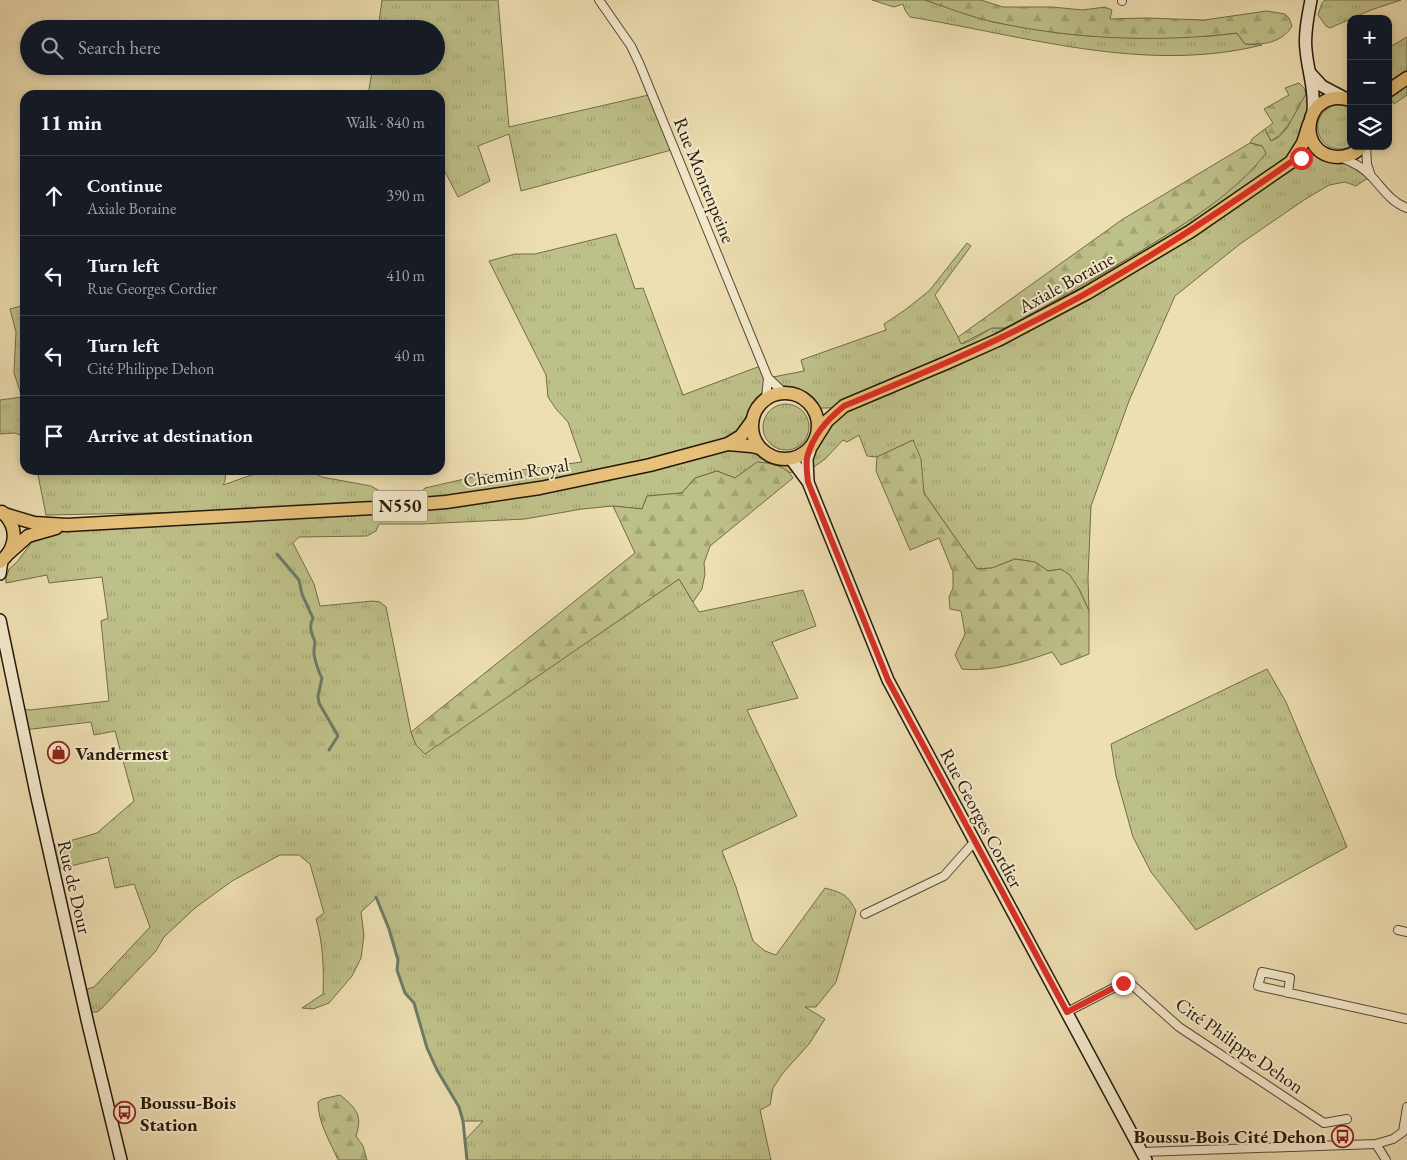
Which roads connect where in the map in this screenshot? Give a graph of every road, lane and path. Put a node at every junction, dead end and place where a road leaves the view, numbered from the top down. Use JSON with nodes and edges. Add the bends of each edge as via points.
{"nodes":[{"id":1,"x":599,"y":0,"type":"edge"},
{"id":2,"x":1310,"y":0,"type":"edge"},
{"id":3,"x":1311,"y":74,"type":"junction"},
{"id":4,"x":1407,"y":78,"type":"edge"},
{"id":5,"x":1392,"y":88,"type":"edge"},
{"id":6,"x":1347,"y":99,"type":"edge"},
{"id":7,"x":1311,"y":118,"type":"junction"},
{"id":8,"x":1357,"y":150,"type":"edge"},
{"id":9,"x":1366,"y":150,"type":"edge"},
{"id":10,"x":1326,"y":154,"type":"junction"},
{"id":11,"x":1342,"y":157,"type":"junction"},
{"id":12,"x":1291,"y":162,"type":"junction"},
{"id":13,"x":1371,"y":176,"type":"junction"},
{"id":14,"x":1407,"y":208,"type":"edge"},
{"id":15,"x":768,"y":378,"type":"junction"},
{"id":16,"x":784,"y":393,"type":"junction"},
{"id":17,"x":766,"y":399,"type":"junction"},
{"id":18,"x":812,"y":406,"type":"junction"},
{"id":19,"x":844,"y":406,"type":"junction"},
{"id":20,"x":752,"y":421,"type":"junction"},
{"id":21,"x":728,"y":444,"type":"junction"},
{"id":22,"x":813,"y":444,"type":"junction"},
{"id":23,"x":760,"y":448,"type":"junction"},
{"id":24,"x":791,"y":459,"type":"junction"},
{"id":25,"x":808,"y":482,"type":"junction"},
{"id":26,"x":2,"y":512,"type":"edge"},
{"id":27,"x":67,"y":525,"type":"junction"},
{"id":28,"x":3,"y":562,"type":"edge"},
{"id":29,"x":0,"y":620,"type":"edge"},
{"id":30,"x":975,"y":841,"type":"junction"},
{"id":31,"x":865,"y":914,"type":"dead end"},
{"id":32,"x":1398,"y":930,"type":"dead end"},
{"id":33,"x":1407,"y":932,"type":"edge"},
{"id":34,"x":1288,"y":993,"type":"dead end"},
{"id":35,"x":1067,"y":1012,"type":"junction"},
{"id":36,"x":1407,"y":1019,"type":"edge"},
{"id":37,"x":1407,"y":1107,"type":"edge"},
{"id":38,"x":1347,"y":1119,"type":"dead end"},
{"id":39,"x":1376,"y":1144,"type":"junction"},
{"id":40,"x":1144,"y":1156,"type":"edge"},
{"id":41,"x":121,"y":1160,"type":"edge"},
{"id":42,"x":1386,"y":1160,"type":"edge"}],
"edges":[{"from":1,"to":15,"type":"street","name":"Rue Montenpeine","via":[[640,64]]},
{"from":2,"to":3,"type":"street","via":[[1305,41]]},
{"from":3,"to":6,"type":"street","via":[[1322,86]]},
{"from":3,"to":7,"type":"street","via":[[1314,91]]},
{"from":4,"to":5,"type":"main road"},
{"from":6,"to":7,"type":"main road","via":[[1326,100]]},
{"from":7,"to":10,"type":"main road","via":[[1309,133],[1312,142]]},
{"from":7,"to":12,"type":"main road","name":"Axiale Boraine","via":[[1303,143]]},
{"from":8,"to":11,"type":"main road"},
{"from":9,"to":13,"type":"street"},
{"from":10,"to":11,"type":"main road","name":"Axiale Boraine"},
{"from":10,"to":12,"type":"main road","name":"Axiale Boraine","via":[[1306,156]]},
{"from":11,"to":13,"type":"street"},
{"from":12,"to":19,"type":"main road","name":"Axiale Boraine","via":[[1191,230],[1087,293],[998,340]]},
{"from":13,"to":14,"type":"street","via":[[1390,198]]},
{"from":15,"to":16,"type":"street","name":"Rue Montenpeine"},
{"from":15,"to":17,"type":"street","name":"Rue Montenpeine"},
{"from":16,"to":17,"type":"main road"},
{"from":16,"to":18,"type":"main road","via":[[794,394]]},
{"from":17,"to":20,"type":"main road"},
{"from":18,"to":19,"type":"main road","name":"Axiale Boraine"},
{"from":18,"to":22,"type":"main road","via":[[818,423]]},
{"from":19,"to":22,"type":"main road","name":"Axiale Boraine","via":[[827,420]]},
{"from":20,"to":21,"type":"main road","name":"Chemin Royal","number":"N550","via":[[741,436]]},
{"from":20,"to":23,"type":"main road","via":[[752,431]]},
{"from":21,"to":23,"type":"main road","name":"Chemin Royal","number":"N550"},
{"from":21,"to":27,"type":"main road","name":"Chemin Royal","number":"N550","via":[[592,478],[446,502]]},
{"from":22,"to":24,"type":"main road"},
{"from":22,"to":25,"type":"street","name":"Rue Georges Cordier","via":[[807,459]]},
{"from":23,"to":24,"type":"main road","via":[[774,457]]},
{"from":24,"to":25,"type":"street","name":"Rue Georges Cordier"},
{"from":25,"to":30,"type":"street","name":"Rue Georges Cordier","via":[[888,680]]},
{"from":26,"to":27,"type":"main road","name":"Chemin Royal","number":"N550","via":[[34,523]]},
{"from":26,"to":28,"type":"main road","via":[[10,520],[14,537],[13,546]]},
{"from":27,"to":28,"type":"main road","name":"Chemin Royal","number":"N550","via":[[28,536]]},
{"from":29,"to":41,"type":"street","name":"Rue de Dour"},
{"from":30,"to":31,"type":"street","via":[[944,876]]},
{"from":30,"to":35,"type":"street","name":"Rue Georges Cordier"},
{"from":32,"to":33,"type":"street"},
{"from":34,"to":36,"type":"street"},
{"from":35,"to":38,"type":"street","name":"Cité Philippe Dehon","via":[[1123,983],[1131,984],[1179,1027],[1324,1123]]},
{"from":35,"to":40,"type":"street","name":"Rue Georges Cordier"},
{"from":37,"to":39,"type":"street","via":[[1403,1132]]},
{"from":39,"to":40,"type":"street"},
{"from":39,"to":42,"type":"street"}]}
